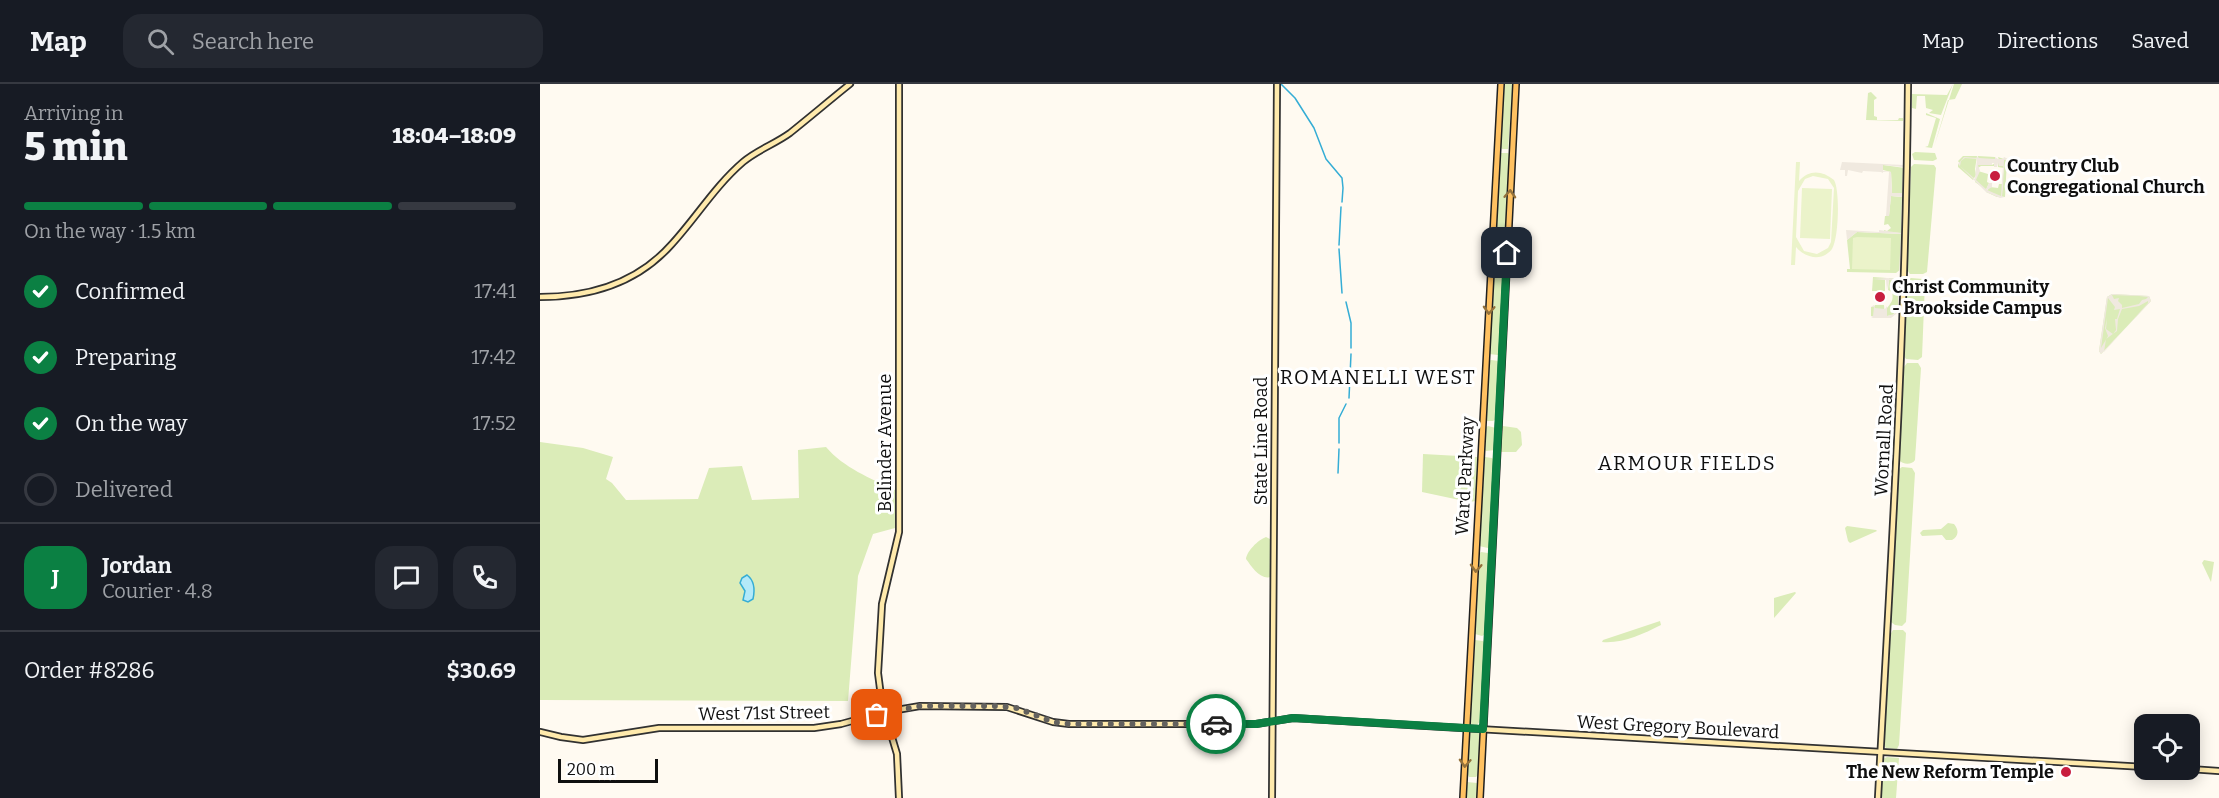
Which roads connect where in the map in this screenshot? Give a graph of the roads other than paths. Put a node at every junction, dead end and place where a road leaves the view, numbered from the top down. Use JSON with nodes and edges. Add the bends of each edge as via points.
{"nodes":[{"id":1,"x":850,"y":84,"type":"edge"},
{"id":2,"x":899,"y":84,"type":"edge"},
{"id":3,"x":1277,"y":84,"type":"edge"},
{"id":4,"x":1501,"y":84,"type":"edge"},
{"id":5,"x":1516,"y":84,"type":"edge"},
{"id":6,"x":1908,"y":84,"type":"edge"},
{"id":7,"x":540,"y":297,"type":"edge"},
{"id":8,"x":885,"y":712,"type":"junction"},
{"id":9,"x":1273,"y":721,"type":"junction"},
{"id":10,"x":1467,"y":728,"type":"junction"},
{"id":11,"x":1483,"y":729,"type":"junction"},
{"id":12,"x":540,"y":732,"type":"edge"},
{"id":13,"x":1881,"y":752,"type":"junction"},
{"id":14,"x":2134,"y":766,"type":"edge"},
{"id":15,"x":2200,"y":770,"type":"edge"},
{"id":16,"x":2219,"y":771,"type":"edge"},
{"id":17,"x":899,"y":798,"type":"edge"},
{"id":18,"x":1272,"y":798,"type":"edge"},
{"id":19,"x":1463,"y":798,"type":"edge"},
{"id":20,"x":1480,"y":798,"type":"edge"},
{"id":21,"x":1878,"y":798,"type":"edge"}],
"edges":[{"from":1,"to":7,"type":"main road","via":[[807,120],[745,160],[648,267],[601,290],[568,297]]},
{"from":2,"to":8,"type":"main road","name":"Belinder Avenue","via":[[899,532],[885,587],[881,624],[878,673]]},
{"from":3,"to":9,"type":"main road","name":"State Line Road"},
{"from":4,"to":10,"type":"main road","name":"Ward Parkway","one_way":true},
{"from":11,"to":5,"type":"main road","name":"Ward Parkway","one_way":true},
{"from":6,"to":13,"type":"main road","name":"Wornall Road","via":[[1903,333]]},
{"from":8,"to":9,"type":"main road","name":"West 71st Street","via":[[920,706],[997,706],[1017,708],[1053,722],[1077,724]]},
{"from":8,"to":12,"type":"main road","name":"West 71st Street","via":[[814,728],[659,728],[583,740]]},
{"from":8,"to":17,"type":"main road","name":"Belinder Avenue","via":[[897,754]]},
{"from":9,"to":10,"type":"main road","name":"West Gregory Boulevard","via":[[1323,718]]},
{"from":9,"to":18,"type":"main road","name":"State Line Road"},
{"from":10,"to":11,"type":"main road","name":"West Gregory Boulevard"},
{"from":10,"to":19,"type":"main road","name":"Ward Parkway","one_way":true},
{"from":11,"to":13,"type":"main road","name":"West Gregory Boulevard"},
{"from":11,"to":20,"type":"main road","name":"Ward Parkway"},
{"from":13,"to":14,"type":"main road","name":"West Gregory Boulevard"},
{"from":13,"to":21,"type":"main road","name":"Wornall Road"},
{"from":15,"to":16,"type":"main road"}]}
